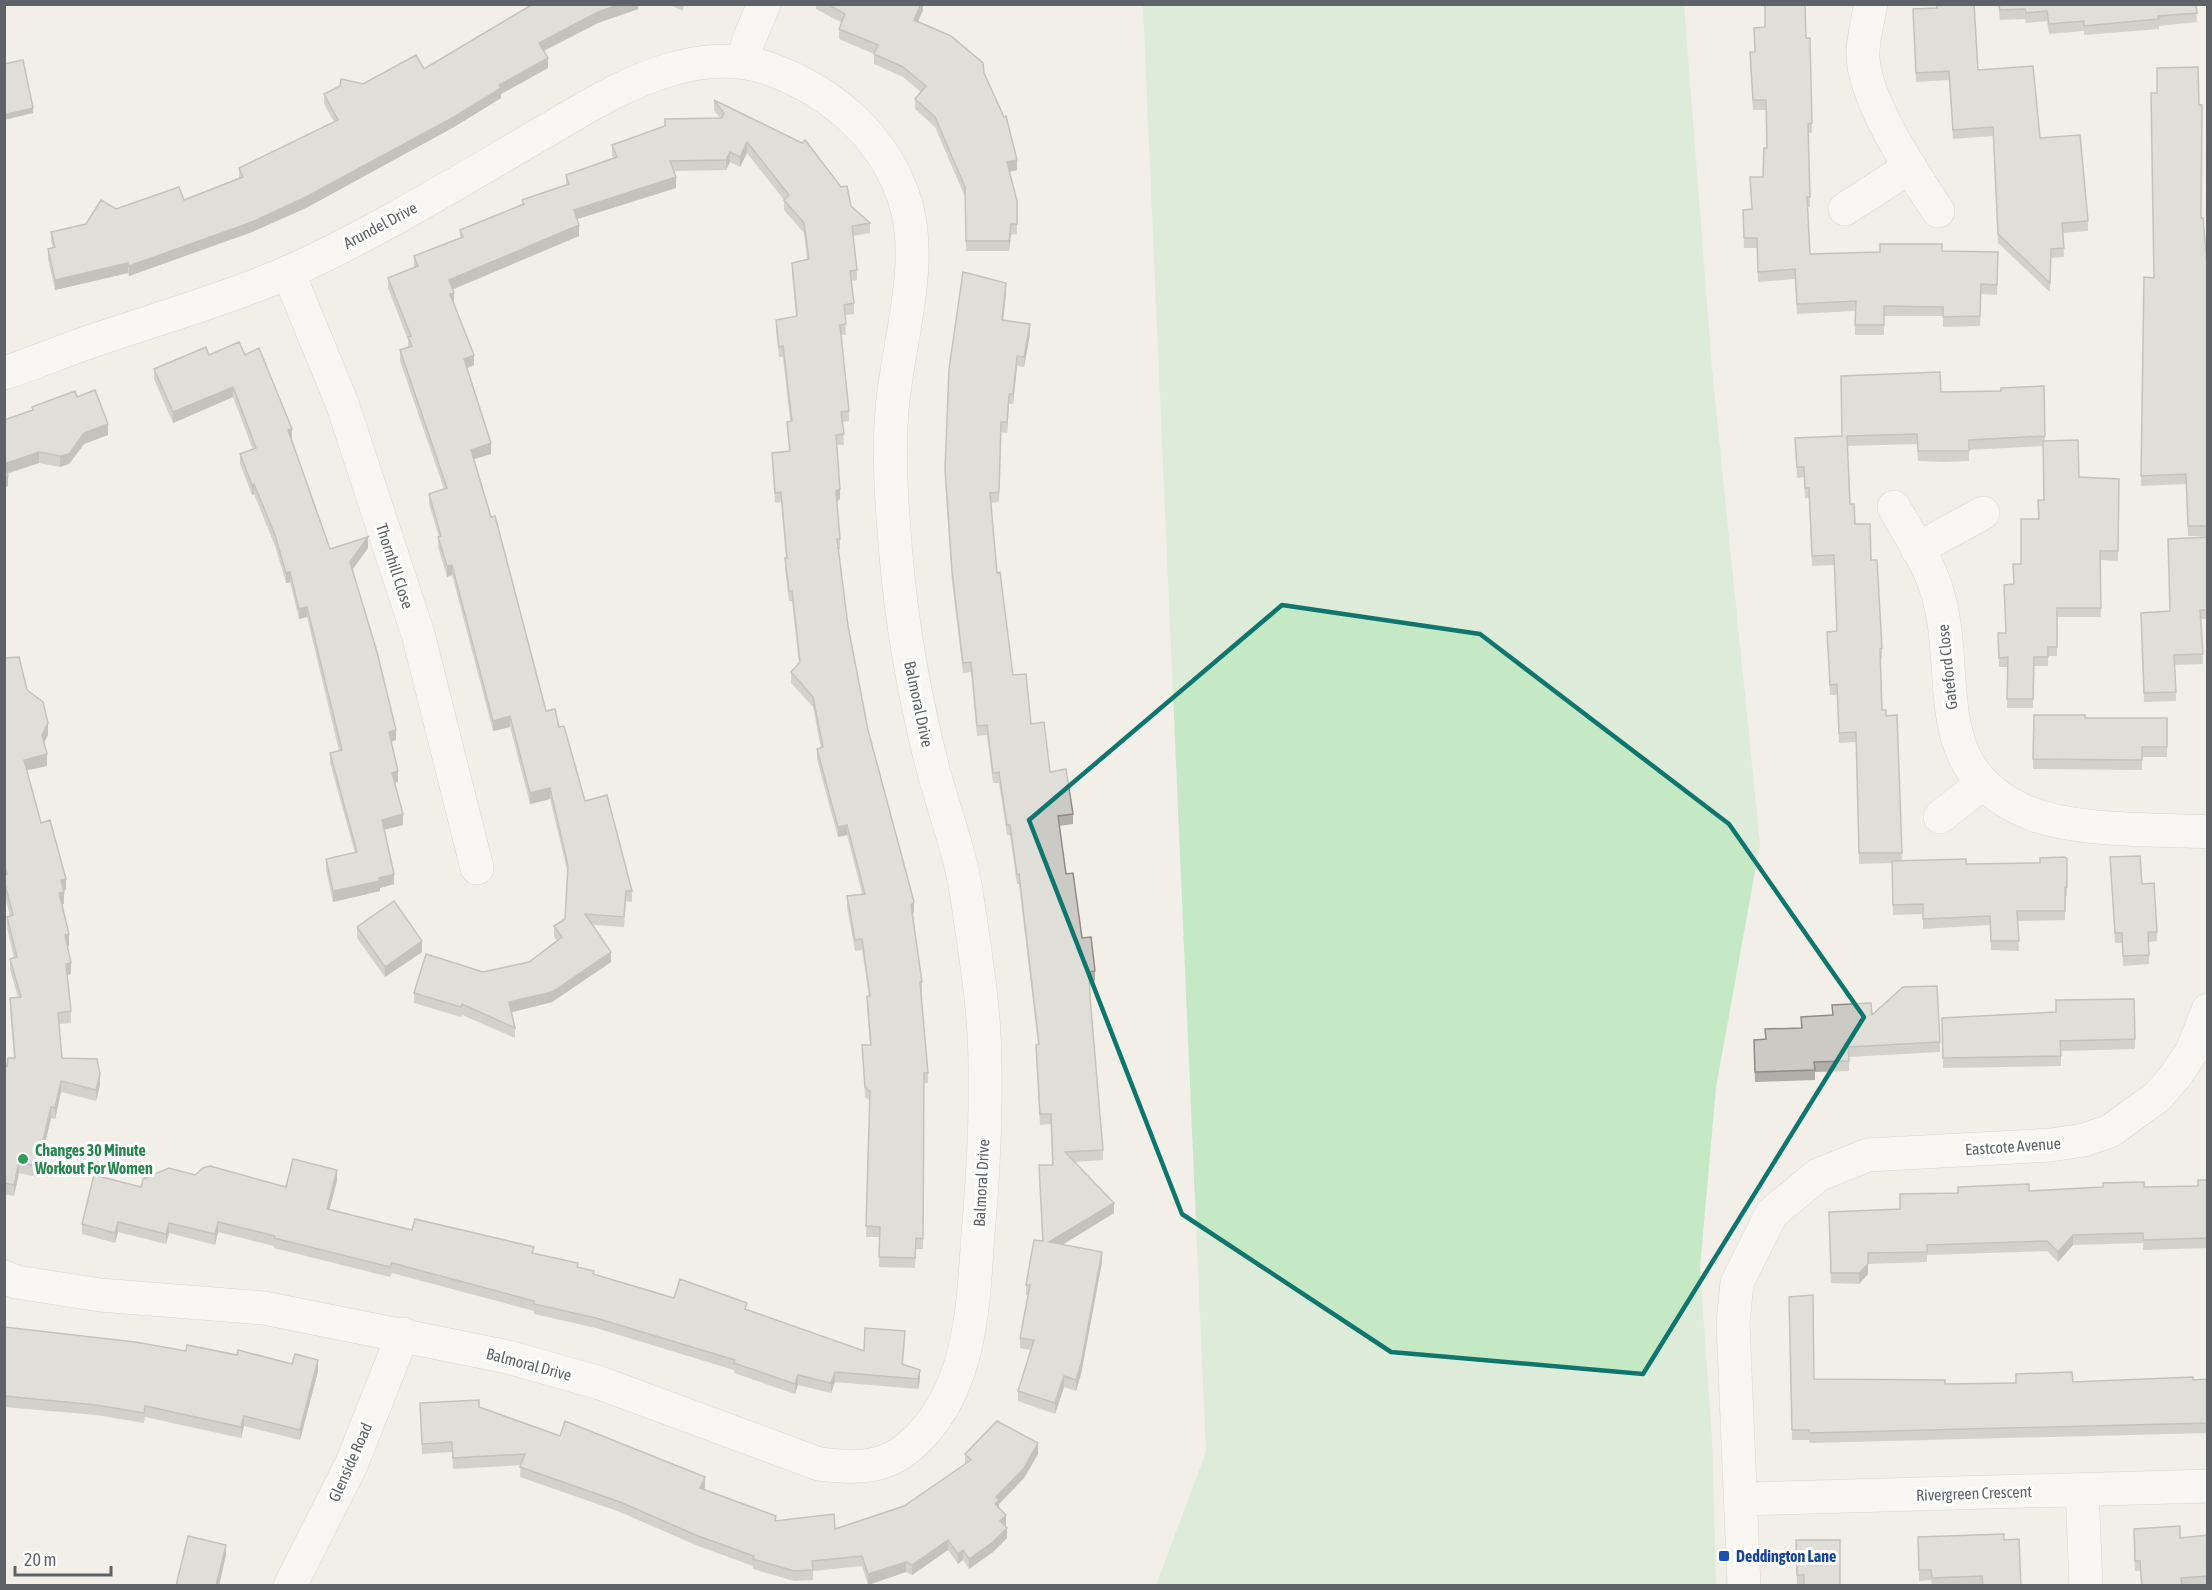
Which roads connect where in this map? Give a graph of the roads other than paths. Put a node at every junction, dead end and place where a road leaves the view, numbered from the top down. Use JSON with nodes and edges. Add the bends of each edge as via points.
{"nodes":[{"id":1,"x":764,"y":4,"type":"edge"},
{"id":2,"x":1871,"y":4,"type":"edge"},
{"id":3,"x":744,"y":62,"type":"junction"},
{"id":4,"x":1910,"y":167,"type":"junction"},
{"id":5,"x":1845,"y":209,"type":"dead end"},
{"id":6,"x":1938,"y":211,"type":"dead end"},
{"id":7,"x":288,"y":272,"type":"junction"},
{"id":8,"x":5,"y":369,"type":"edge"},
{"id":9,"x":1894,"y":507,"type":"dead end"},
{"id":10,"x":1983,"y":513,"type":"dead end"},
{"id":11,"x":1917,"y":549,"type":"junction"},
{"id":12,"x":1982,"y":783,"type":"junction"},
{"id":13,"x":1940,"y":817,"type":"dead end"},
{"id":14,"x":2208,"y":832,"type":"edge"},
{"id":15,"x":477,"y":868,"type":"dead end"},
{"id":16,"x":2208,"y":1010,"type":"edge"},
{"id":17,"x":4,"y":1277,"type":"edge"},
{"id":18,"x":403,"y":1334,"type":"junction"},
{"id":19,"x":2208,"y":1486,"type":"edge"},
{"id":20,"x":2082,"y":1490,"type":"junction"},
{"id":21,"x":1740,"y":1499,"type":"junction"},
{"id":22,"x":290,"y":1586,"type":"edge"},
{"id":23,"x":1744,"y":1586,"type":"edge"},
{"id":24,"x":2086,"y":1586,"type":"edge"}],
"edges":[{"from":1,"to":3,"type":"street"},
{"from":2,"to":4,"type":"street","via":[[1863,51],[1868,82]]},
{"from":3,"to":7,"type":"street","name":"Arundel Drive","via":[[694,63],[644,78],[593,103],[394,219]]},
{"from":3,"to":18,"type":"street","name":"Balmoral Drive","via":[[793,79],[832,100],[874,139],[890,163],[906,202],[912,236],[910,281],[892,411],[891,484],[908,654],[925,738],[966,888],[986,1059],[972,1324],[957,1375],[940,1412],[909,1448],[880,1463],[854,1469],[819,1464],[600,1383],[508,1357]]},
{"from":4,"to":5,"type":"street"},
{"from":4,"to":6,"type":"street"},
{"from":7,"to":8,"type":"street","name":"Arundel Drive"},
{"from":7,"to":15,"type":"street","name":"Thornhill Close","via":[[342,403],[418,634]]},
{"from":9,"to":11,"type":"street","name":"Gateford Close"},
{"from":10,"to":11,"type":"street"},
{"from":11,"to":12,"type":"street","name":"Gateford Close","via":[[1936,587],[1946,634],[1951,713],[1958,741]]},
{"from":12,"to":13,"type":"street"},
{"from":12,"to":14,"type":"street","name":"Gateford Close","via":[[2005,801],[2033,814],[2069,823]]},
{"from":16,"to":21,"type":"street","name":"Eastcote Avenue","via":[[2192,1051],[2176,1076],[2157,1097],[2109,1131],[2051,1145],[1869,1155],[1818,1175],[1772,1213],[1737,1283],[1733,1323]]},
{"from":17,"to":18,"type":"street","name":"Balmoral Drive","via":[[100,1295],[264,1308]]},
{"from":18,"to":22,"type":"street","name":"Glenside Road","via":[[352,1463]]},
{"from":19,"to":20,"type":"street","name":"Rivergreen Crescent"},
{"from":20,"to":21,"type":"street","name":"Rivergreen Crescent"},
{"from":20,"to":24,"type":"street"},
{"from":21,"to":23,"type":"street"}]}
